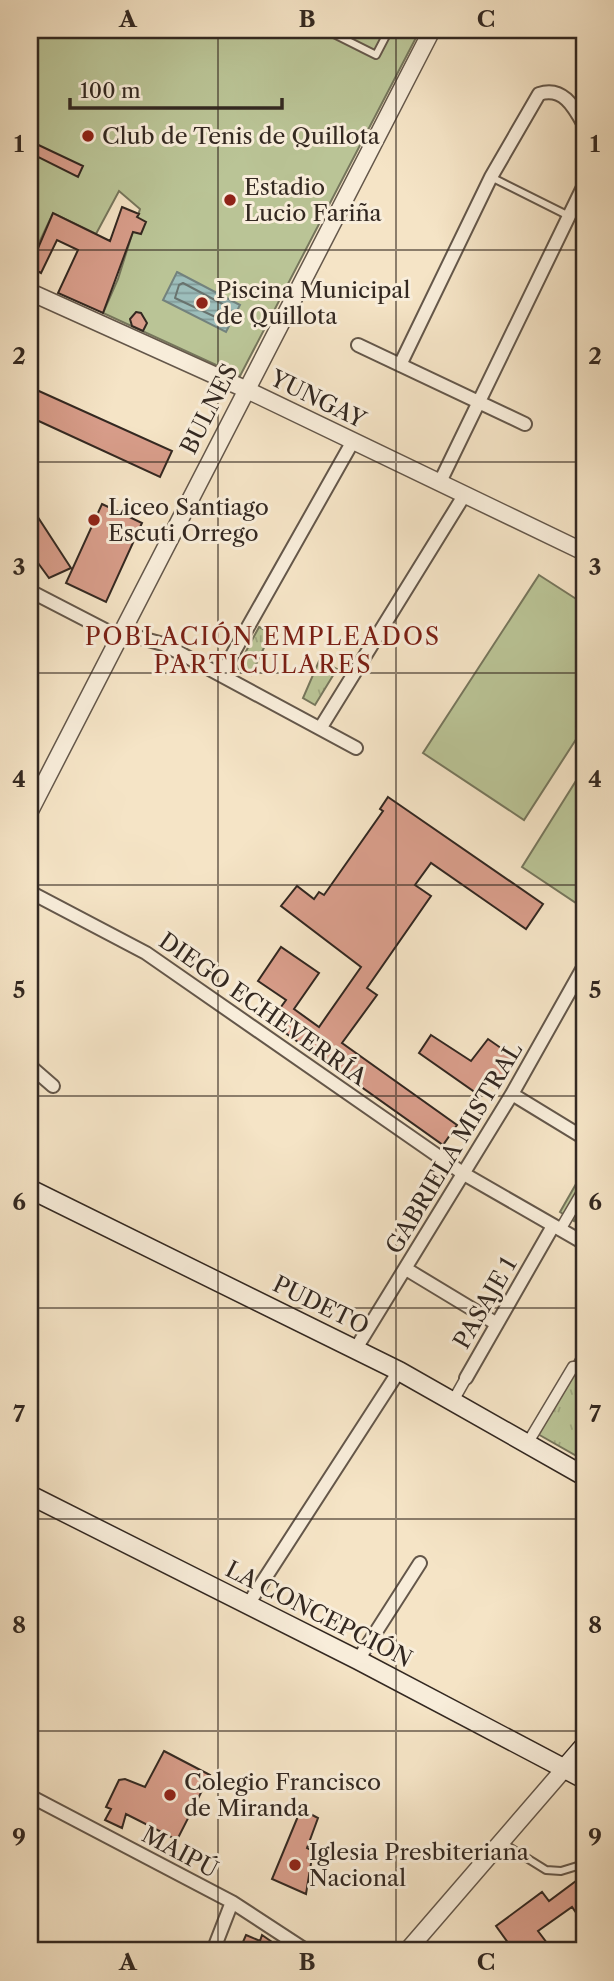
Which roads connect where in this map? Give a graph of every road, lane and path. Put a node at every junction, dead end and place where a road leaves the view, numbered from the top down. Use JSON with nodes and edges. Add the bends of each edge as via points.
{"nodes":[{"id":1,"x":326,"y":30,"type":"edge"},
{"id":2,"x":389,"y":30,"type":"edge"},
{"id":3,"x":432,"y":30,"type":"edge"},
{"id":4,"x":584,"y":125,"type":"edge"},
{"id":5,"x":492,"y":177,"type":"junction"},
{"id":6,"x":584,"y":186,"type":"edge"},
{"id":7,"x":569,"y":216,"type":"junction"},
{"id":8,"x":30,"y":292,"type":"edge"},
{"id":9,"x":358,"y":345,"type":"dead end"},
{"id":10,"x":400,"y":365,"type":"junction"},
{"id":11,"x":245,"y":389,"type":"junction"},
{"id":12,"x":478,"y":401,"type":"junction"},
{"id":13,"x":525,"y":424,"type":"dead end"},
{"id":14,"x":353,"y":441,"type":"junction"},
{"id":15,"x":440,"y":482,"type":"junction"},
{"id":16,"x":465,"y":494,"type":"junction"},
{"id":17,"x":584,"y":552,"type":"edge"},
{"id":18,"x":30,"y":591,"type":"edge"},
{"id":19,"x":119,"y":637,"type":"junction"},
{"id":20,"x":222,"y":673,"type":"junction"},
{"id":21,"x":321,"y":727,"type":"junction"},
{"id":22,"x":356,"y":748,"type":"dead end"},
{"id":23,"x":30,"y":811,"type":"edge"},
{"id":24,"x":30,"y":892,"type":"edge"},
{"id":25,"x":584,"y":969,"type":"edge"},
{"id":26,"x":30,"y":1066,"type":"edge"},
{"id":27,"x":53,"y":1086,"type":"dead end"},
{"id":28,"x":512,"y":1094,"type":"junction"},
{"id":29,"x":584,"y":1138,"type":"edge"},
{"id":30,"x":464,"y":1174,"type":"junction"},
{"id":31,"x":30,"y":1189,"type":"edge"},
{"id":32,"x":584,"y":1189,"type":"edge"},
{"id":33,"x":557,"y":1228,"type":"junction"},
{"id":34,"x":584,"y":1243,"type":"edge"},
{"id":35,"x":406,"y":1269,"type":"junction"},
{"id":36,"x":497,"y":1324,"type":"junction"},
{"id":37,"x":355,"y":1350,"type":"junction"},
{"id":38,"x":583,"y":1365,"type":"edge"},
{"id":39,"x":399,"y":1371,"type":"junction"},
{"id":40,"x":466,"y":1378,"type":"joint"},
{"id":41,"x":453,"y":1401,"type":"junction"},
{"id":42,"x":527,"y":1444,"type":"junction"},
{"id":43,"x":584,"y":1476,"type":"edge"},
{"id":44,"x":30,"y":1496,"type":"edge"},
{"id":45,"x":420,"y":1563,"type":"dead end"},
{"id":46,"x":247,"y":1606,"type":"junction"},
{"id":47,"x":358,"y":1660,"type":"junction"},
{"id":48,"x":584,"y":1746,"type":"edge"},
{"id":49,"x":565,"y":1768,"type":"junction"},
{"id":50,"x":584,"y":1779,"type":"edge"},
{"id":51,"x":30,"y":1796,"type":"edge"},
{"id":52,"x":501,"y":1842,"type":"junction"},
{"id":53,"x":584,"y":1864,"type":"edge"},
{"id":54,"x":232,"y":1902,"type":"junction"},
{"id":55,"x":213,"y":1951,"type":"edge"},
{"id":56,"x":307,"y":1951,"type":"edge"},
{"id":57,"x":407,"y":1951,"type":"edge"}],
"edges":[{"from":1,"to":2,"type":"lane","via":[[376,55]]},
{"from":3,"to":11,"type":"street","name":"BULNES"},
{"from":4,"to":5,"type":"street","via":[[573,104],[560,94],[539,94]]},
{"from":5,"to":7,"type":"lane"},
{"from":5,"to":10,"type":"street"},
{"from":6,"to":7,"type":"street"},
{"from":7,"to":12,"type":"street"},
{"from":8,"to":11,"type":"street","name":"YUNGAY"},
{"from":9,"to":10,"type":"street"},
{"from":10,"to":12,"type":"street"},
{"from":11,"to":14,"type":"street","name":"YUNGAY"},
{"from":11,"to":19,"type":"street","name":"BULNES"},
{"from":12,"to":13,"type":"street"},
{"from":12,"to":15,"type":"street"},
{"from":14,"to":15,"type":"street","name":"YUNGAY"},
{"from":14,"to":20,"type":"street"},
{"from":15,"to":16,"type":"street","name":"YUNGAY"},
{"from":16,"to":17,"type":"street","name":"YUNGAY"},
{"from":16,"to":21,"type":"street"},
{"from":18,"to":19,"type":"street"},
{"from":19,"to":20,"type":"street","via":[[163,644]]},
{"from":19,"to":23,"type":"street","name":"BULNES"},
{"from":20,"to":21,"type":"street"},
{"from":21,"to":22,"type":"street"},
{"from":24,"to":30,"type":"street","name":"DIEGO ECHEVERRÍA","via":[[146,953]]},
{"from":25,"to":28,"type":"street","name":"GABRIELA MISTRAL"},
{"from":26,"to":27,"type":"street"},
{"from":28,"to":29,"type":"street"},
{"from":28,"to":30,"type":"street","name":"GABRIELA MISTRAL"},
{"from":30,"to":33,"type":"street","name":"DIEGO ECHEVERRÍA"},
{"from":30,"to":35,"type":"street","name":"GABRIELA MISTRAL"},
{"from":31,"to":37,"type":"main road","name":"PUDETO"},
{"from":32,"to":33,"type":"street","name":"PASAJE 1"},
{"from":33,"to":34,"type":"street","name":"DIEGO ECHEVERRÍA"},
{"from":33,"to":36,"type":"street","name":"PASAJE 1"},
{"from":35,"to":36,"type":"street"},
{"from":35,"to":37,"type":"street","name":"GABRIELA MISTRAL"},
{"from":36,"to":40,"type":"street","name":"PASAJE 1"},
{"from":37,"to":39,"type":"main road","name":"PUDETO"},
{"from":38,"to":42,"type":"street","via":[[572,1367]]},
{"from":39,"to":41,"type":"main road","name":"PUDETO"},
{"from":39,"to":46,"type":"street"},
{"from":40,"to":41,"type":"street","name":"PASAJE 1"},
{"from":41,"to":42,"type":"main road","name":"PUDETO"},
{"from":42,"to":43,"type":"main road","name":"PUDETO"},
{"from":44,"to":46,"type":"main road","name":"LA CONCEPCIÓN"},
{"from":45,"to":47,"type":"street"},
{"from":46,"to":47,"type":"main road","name":"LA CONCEPCIÓN"},
{"from":47,"to":49,"type":"main road","name":"LA CONCEPCIÓN"},
{"from":48,"to":49,"type":"main road"},
{"from":49,"to":50,"type":"main road","name":"LA CONCEPCIÓN"},
{"from":49,"to":52,"type":"street"},
{"from":51,"to":54,"type":"street","name":"MAIPÚ"},
{"from":52,"to":53,"type":"lane","via":[[546,1870]]},
{"from":52,"to":57,"type":"street"},
{"from":54,"to":55,"type":"street"},
{"from":54,"to":56,"type":"street","name":"MAIPÚ"}]}
